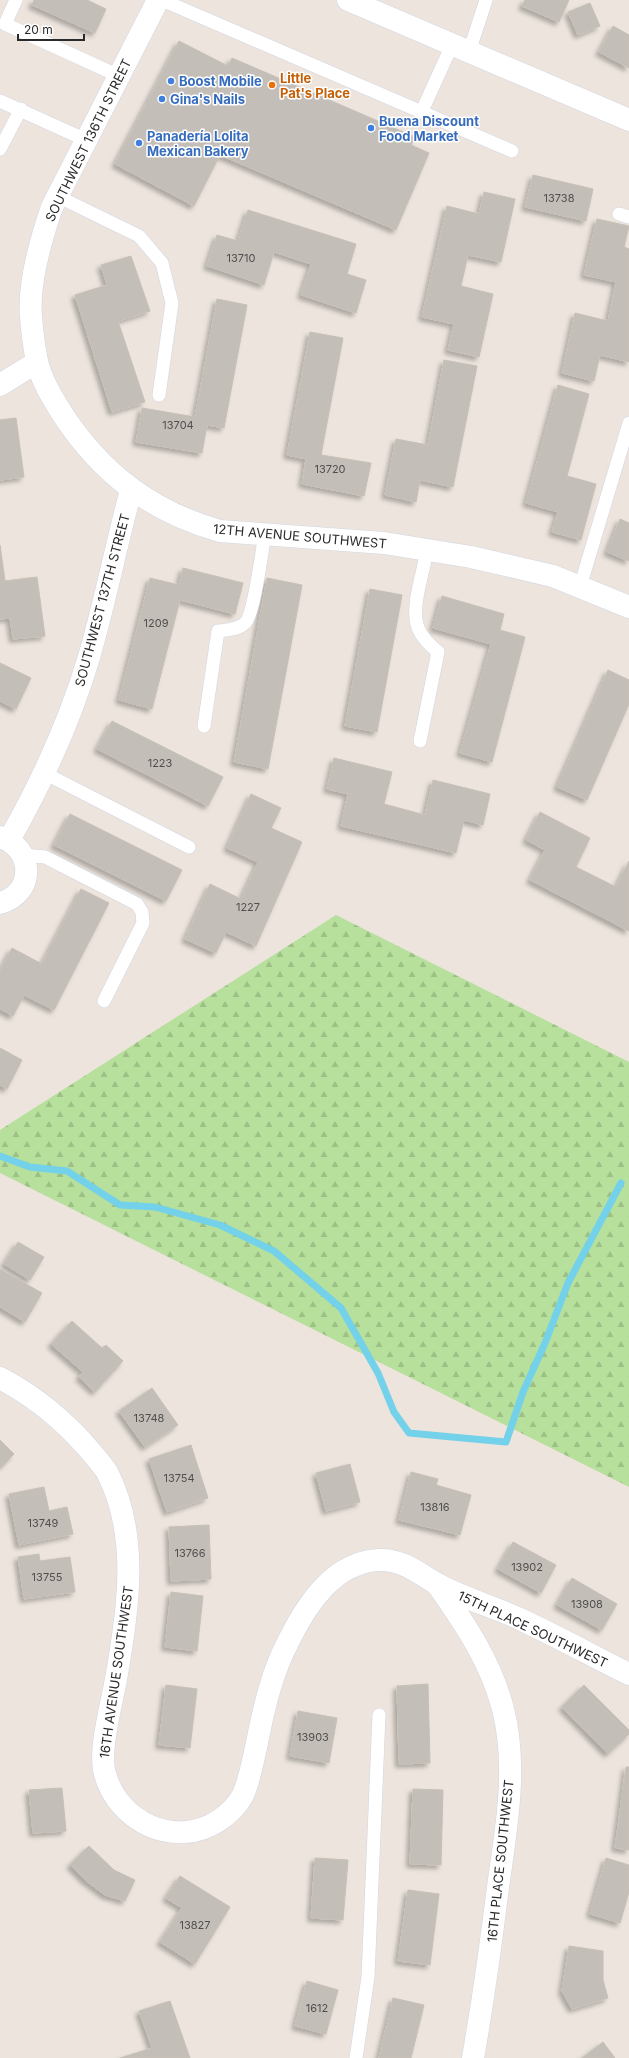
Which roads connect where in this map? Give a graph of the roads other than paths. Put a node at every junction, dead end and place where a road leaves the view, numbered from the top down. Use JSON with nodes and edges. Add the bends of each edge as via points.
{"nodes":[{"id":1,"x":16,"y":0,"type":"edge"},
{"id":2,"x":158,"y":0,"type":"edge"},
{"id":3,"x":162,"y":0,"type":"edge"},
{"id":4,"x":348,"y":0,"type":"edge"},
{"id":5,"x":486,"y":0,"type":"edge"},
{"id":6,"x":460,"y":48,"type":"junction"},
{"id":7,"x":119,"y":76,"type":"junction"},
{"id":8,"x":0,"y":101,"type":"edge"},
{"id":9,"x":21,"y":110,"type":"junction"},
{"id":10,"x":422,"y":111,"type":"junction"},
{"id":11,"x":629,"y":120,"type":"edge"},
{"id":12,"x":86,"y":140,"type":"junction"},
{"id":13,"x":0,"y":149,"type":"edge"},
{"id":14,"x":512,"y":151,"type":"dead end"},
{"id":15,"x":57,"y":196,"type":"junction"},
{"id":16,"x":37,"y":362,"type":"junction"},
{"id":17,"x":0,"y":385,"type":"edge"},
{"id":18,"x":159,"y":395,"type":"dead end"},
{"id":19,"x":629,"y":423,"type":"edge"},
{"id":20,"x":131,"y":490,"type":"junction"},
{"id":21,"x":265,"y":534,"type":"junction"},
{"id":22,"x":428,"y":550,"type":"junction"},
{"id":23,"x":580,"y":586,"type":"junction"},
{"id":24,"x":629,"y":607,"type":"edge"},
{"id":25,"x":204,"y":726,"type":"dead end"},
{"id":26,"x":420,"y":741,"type":"dead end"},
{"id":27,"x":44,"y":773,"type":"junction"},
{"id":28,"x":11,"y":844,"type":"edge"},
{"id":29,"x":189,"y":847,"type":"dead end"},
{"id":30,"x":0,"y":903,"type":"edge"},
{"id":31,"x":104,"y":1001,"type":"dead end"},
{"id":32,"x":0,"y":1378,"type":"edge"},
{"id":33,"x":437,"y":1584,"type":"junction"},
{"id":34,"x":629,"y":1674,"type":"edge"},
{"id":35,"x":378,"y":1714,"type":"dead end"},
{"id":36,"x":356,"y":2058,"type":"edge"},
{"id":37,"x":474,"y":2058,"type":"edge"}],
"edges":[{"from":1,"to":7,"type":"lane","via":[[4,24]]},
{"from":2,"to":7,"type":"street","name":"SOUTHWEST 136TH STREET"},
{"from":3,"to":10,"type":"lane"},
{"from":4,"to":6,"type":"street"},
{"from":5,"to":6,"type":"lane"},
{"from":6,"to":10,"type":"lane"},
{"from":6,"to":11,"type":"street"},
{"from":7,"to":12,"type":"street","name":"SOUTHWEST 136TH STREET"},
{"from":8,"to":9,"type":"lane"},
{"from":9,"to":12,"type":"lane"},
{"from":9,"to":13,"type":"lane"},
{"from":10,"to":14,"type":"lane"},
{"from":12,"to":15,"type":"street","name":"SOUTHWEST 136TH STREET"},
{"from":15,"to":16,"type":"street","name":"SOUTHWEST 136TH STREET","via":[[40,241],[33,277],[30,315]]},
{"from":15,"to":18,"type":"lane","via":[[139,236],[162,263],[172,303]]},
{"from":16,"to":17,"type":"street"},
{"from":16,"to":20,"type":"street","name":"12TH AVENUE SOUTHWEST","via":[[53,398],[71,427],[95,458]]},
{"from":19,"to":23,"type":"lane"},
{"from":20,"to":21,"type":"street","name":"12TH AVENUE SOUTHWEST","via":[[194,523],[220,531]]},
{"from":20,"to":27,"type":"street","name":"SOUTHWEST 137TH STREET","via":[[89,657],[70,713]]},
{"from":21,"to":22,"type":"street","name":"12TH AVENUE SOUTHWEST","via":[[384,543]]},
{"from":21,"to":25,"type":"lane","via":[[246,623],[236,629],[218,631]]},
{"from":22,"to":23,"type":"street","name":"12TH AVENUE SOUTHWEST","via":[[553,576]]},
{"from":22,"to":26,"type":"lane","via":[[415,612],[418,628],[424,639],[438,652]]},
{"from":23,"to":24,"type":"street","name":"12TH AVENUE SOUTHWEST"},
{"from":27,"to":28,"type":"street","name":"SOUTHWEST 137TH STREET"},
{"from":27,"to":29,"type":"lane"},
{"from":28,"to":30,"type":"street","via":[[26,865],[26,876],[16,895]]},
{"from":28,"to":31,"type":"lane","via":[[45,857],[137,904],[142,912],[142,923]]},
{"from":32,"to":33,"type":"street","name":"16TH AVENUE SOUTHWEST","via":[[45,1407],[74,1431],[106,1471],[119,1506],[128,1550],[128,1590],[123,1639],[105,1740],[103,1770],[121,1806],[133,1818],[150,1828],[168,1832],[190,1832],[210,1826],[230,1813],[242,1795],[250,1774],[279,1658],[302,1614],[325,1585],[359,1564],[379,1560],[396,1562],[417,1570]]},
{"from":33,"to":34,"type":"street","name":"15TH PLACE SOUTHWEST","via":[[520,1620]]},
{"from":33,"to":37,"type":"street","name":"16TH PLACE SOUTHWEST","via":[[468,1627],[488,1664],[503,1710],[510,1758],[507,1824]]},
{"from":35,"to":36,"type":"lane","via":[[368,1977]]}]}
